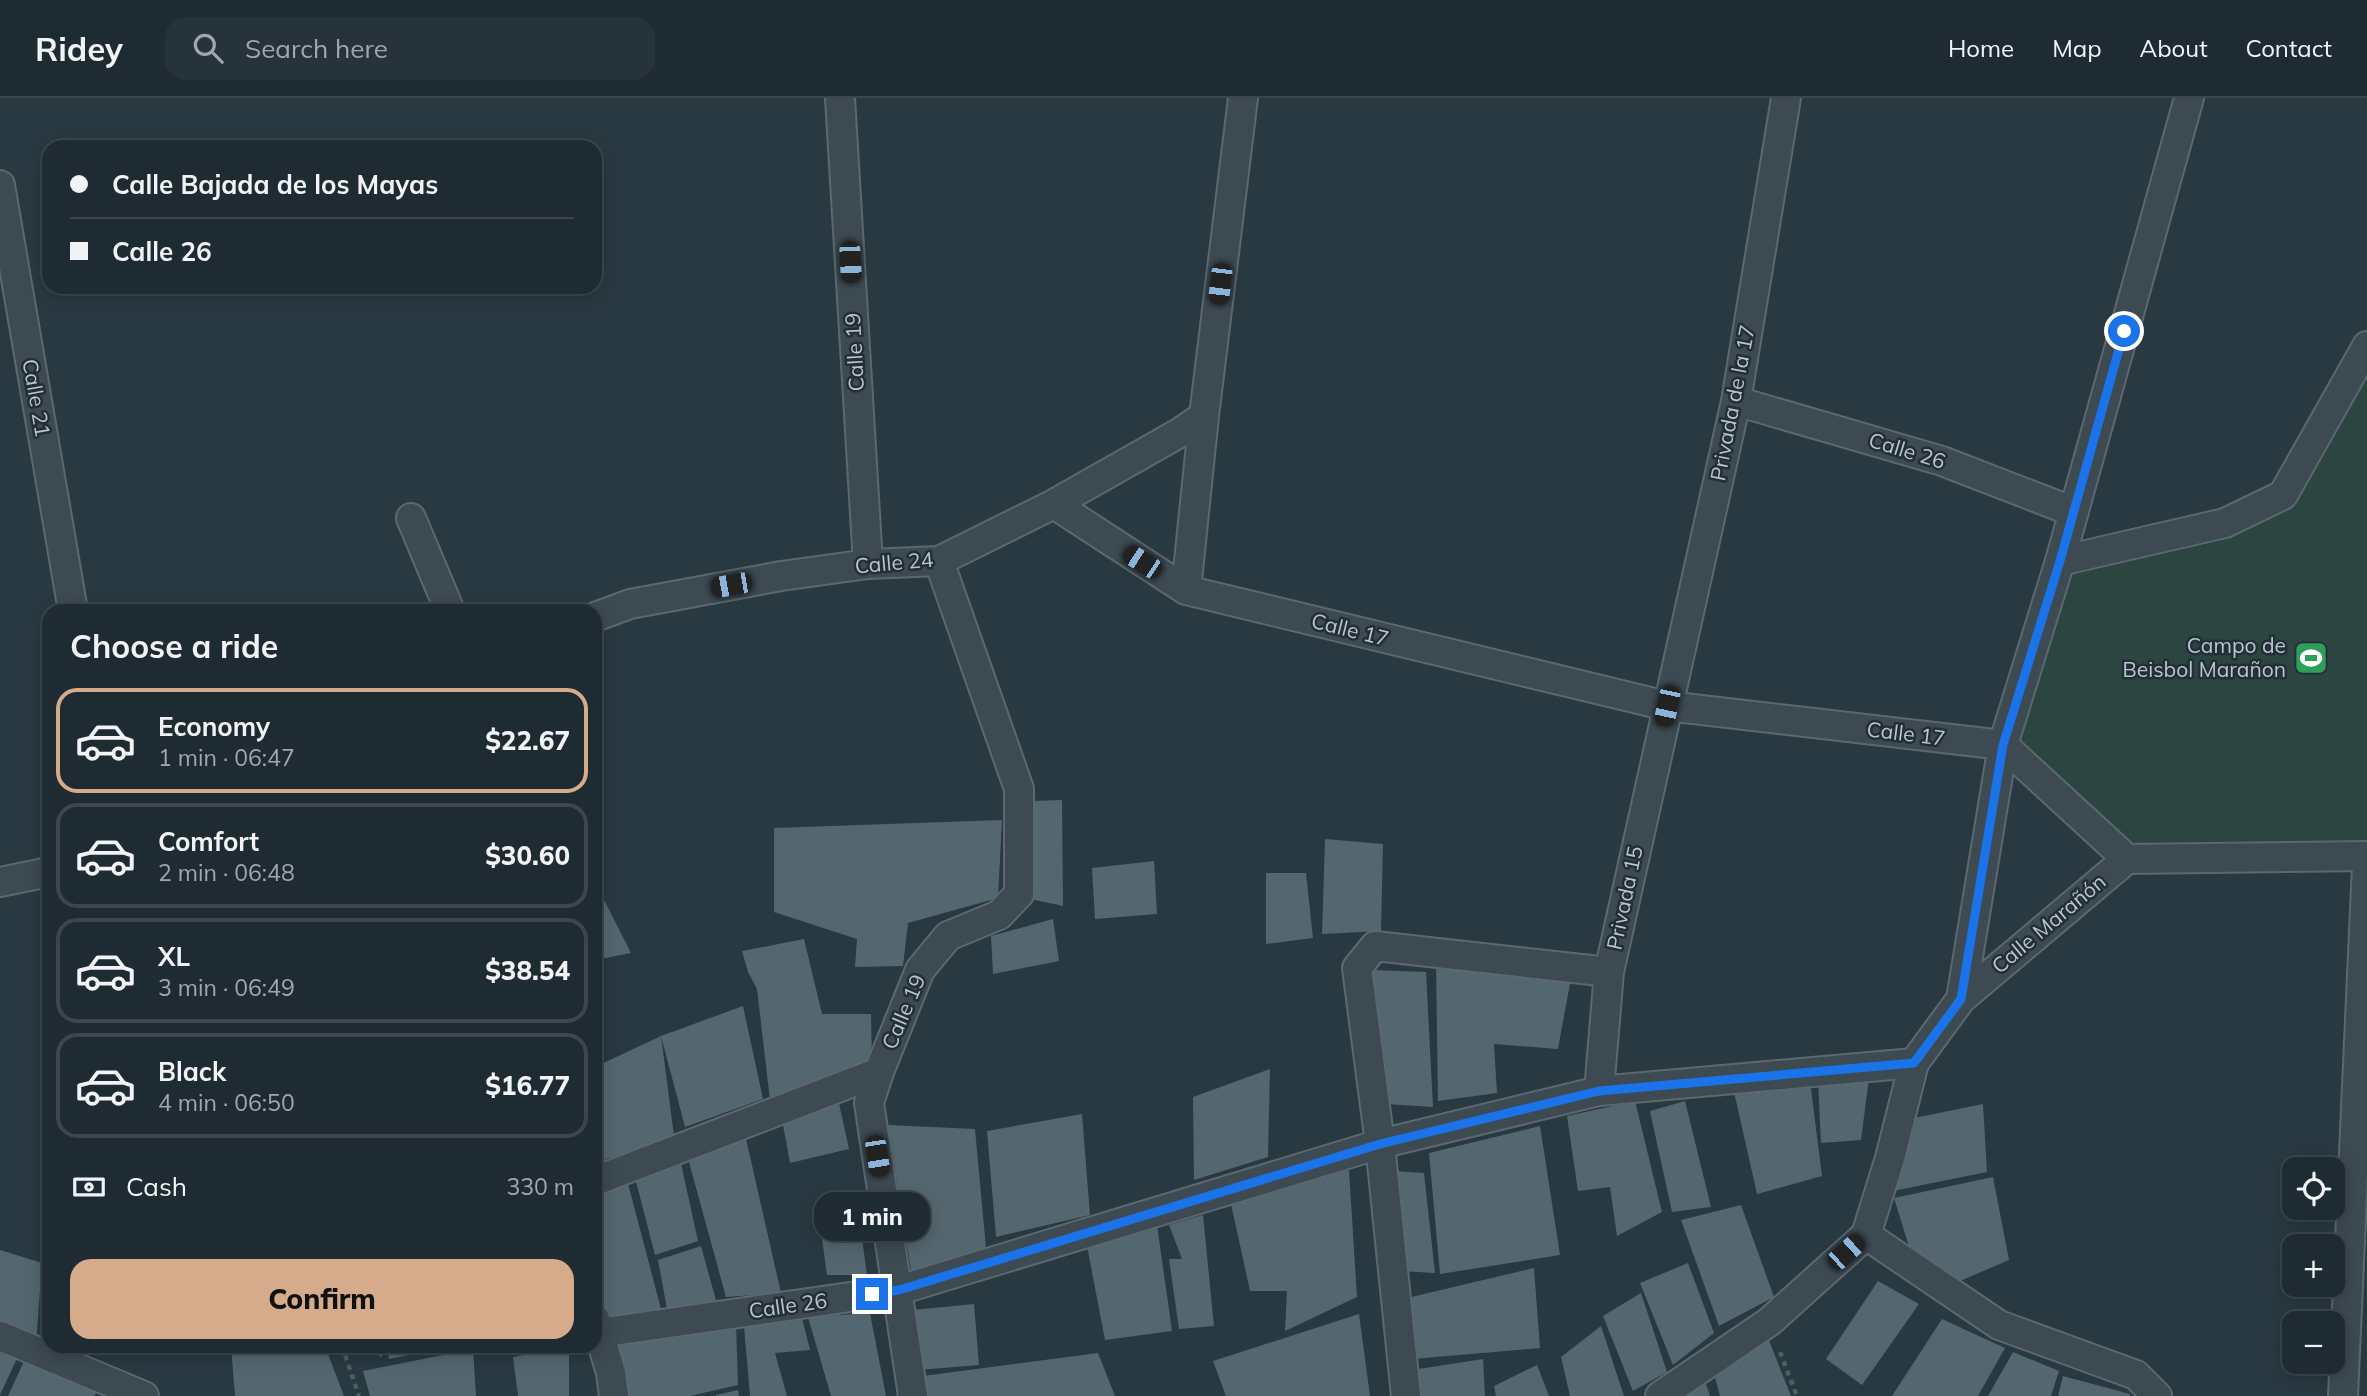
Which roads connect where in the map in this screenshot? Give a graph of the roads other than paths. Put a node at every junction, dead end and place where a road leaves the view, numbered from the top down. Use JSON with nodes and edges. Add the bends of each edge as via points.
{"nodes":[{"id":1,"x":840,"y":98,"type":"edge"},
{"id":2,"x":1243,"y":98,"type":"edge"},
{"id":3,"x":1786,"y":98,"type":"edge"},
{"id":4,"x":2189,"y":98,"type":"edge"},
{"id":5,"x":0,"y":185,"type":"edge"},
{"id":6,"x":2367,"y":346,"type":"edge"},
{"id":7,"x":1736,"y":401,"type":"junction"},
{"id":8,"x":1204,"y":416,"type":"junction"},
{"id":9,"x":1054,"y":504,"type":"junction"},
{"id":10,"x":2074,"y":512,"type":"junction"},
{"id":11,"x":411,"y":518,"type":"dead end"},
{"id":12,"x":939,"y":561,"type":"junction"},
{"id":13,"x":2060,"y":561,"type":"junction"},
{"id":14,"x":867,"y":564,"type":"junction"},
{"id":15,"x":1186,"y":590,"type":"junction"},
{"id":16,"x":72,"y":604,"type":"edge"},
{"id":17,"x":447,"y":604,"type":"edge"},
{"id":18,"x":602,"y":614,"type":"edge"},
{"id":19,"x":1667,"y":706,"type":"junction"},
{"id":20,"x":2003,"y":745,"type":"junction"},
{"id":21,"x":2367,"y":856,"type":"edge"},
{"id":22,"x":2127,"y":859,"type":"junction"},
{"id":23,"x":2367,"y":865,"type":"edge"},
{"id":24,"x":42,"y":873,"type":"edge"},
{"id":25,"x":0,"y":882,"type":"edge"},
{"id":26,"x":1609,"y":972,"type":"junction"},
{"id":27,"x":1961,"y":999,"type":"junction"},
{"id":28,"x":1914,"y":1063,"type":"junction"},
{"id":29,"x":879,"y":1072,"type":"junction"},
{"id":30,"x":1599,"y":1091,"type":"junction"},
{"id":31,"x":1380,"y":1144,"type":"junction"},
{"id":32,"x":602,"y":1178,"type":"edge"},
{"id":33,"x":1866,"y":1235,"type":"junction"},
{"id":34,"x":899,"y":1290,"type":"junction"},
{"id":35,"x":602,"y":1325,"type":"edge"},
{"id":36,"x":0,"y":1336,"type":"edge"},
{"id":37,"x":602,"y":1343,"type":"edge"},
{"id":38,"x":144,"y":1396,"type":"edge"},
{"id":39,"x":614,"y":1396,"type":"edge"},
{"id":40,"x":914,"y":1396,"type":"edge"},
{"id":41,"x":1406,"y":1396,"type":"edge"},
{"id":42,"x":1660,"y":1396,"type":"edge"},
{"id":43,"x":2157,"y":1396,"type":"edge"},
{"id":44,"x":2343,"y":1396,"type":"edge"}],
"edges":[{"from":1,"to":14,"type":"street","name":"Calle 19"},
{"from":2,"to":8,"type":"street"},
{"from":3,"to":7,"type":"street","name":"Privada de la 17"},
{"from":4,"to":10,"type":"street"},
{"from":5,"to":16,"type":"street","name":"Calle 21"},
{"from":6,"to":13,"type":"street","via":[[2283,495],[2225,523]]},
{"from":7,"to":10,"type":"street","name":"Calle 26","via":[[1942,461]]},
{"from":7,"to":19,"type":"street","name":"Privada de la 17"},
{"from":8,"to":9,"type":"street","name":"Calle 24"},
{"from":8,"to":15,"type":"street"},
{"from":9,"to":12,"type":"street","name":"Calle 24"},
{"from":9,"to":15,"type":"street","name":"Calle 17"},
{"from":10,"to":13,"type":"street"},
{"from":11,"to":17,"type":"street"},
{"from":12,"to":14,"type":"street","name":"Calle 24"},
{"from":12,"to":29,"type":"street","name":"Calle 19","via":[[1019,789],[1019,894],[999,915],[948,936],[920,970]]},
{"from":13,"to":20,"type":"street"},
{"from":14,"to":18,"type":"street","name":"Calle 24","via":[[630,604]]},
{"from":15,"to":19,"type":"street","name":"Calle 17"},
{"from":19,"to":20,"type":"street","name":"Calle 17"},
{"from":19,"to":26,"type":"street","name":"Privada 15"},
{"from":20,"to":22,"type":"street"},
{"from":20,"to":27,"type":"street"},
{"from":21,"to":22,"type":"street","name":"Calle Marañón"},
{"from":22,"to":27,"type":"street","name":"Calle Marañón"},
{"from":23,"to":44,"type":"street"},
{"from":24,"to":25,"type":"street"},
{"from":26,"to":30,"type":"street","name":"Privada 15"},
{"from":26,"to":31,"type":"street","via":[[1375,946],[1357,968]]},
{"from":27,"to":28,"type":"street","name":"Calle Marañón"},
{"from":28,"to":30,"type":"street","name":"Calle 26"},
{"from":28,"to":33,"type":"street","name":"Calle Marañón"},
{"from":29,"to":32,"type":"street"},
{"from":29,"to":34,"type":"street","name":"Calle 19","via":[[869,1103]]},
{"from":30,"to":31,"type":"street","name":"Calle 26"},
{"from":31,"to":34,"type":"street","name":"Calle 26"},
{"from":31,"to":41,"type":"street"},
{"from":33,"to":42,"type":"street","via":[[1769,1322]]},
{"from":33,"to":43,"type":"street","via":[[1999,1325],[2136,1375]]},
{"from":34,"to":35,"type":"street","name":"Calle 26"},
{"from":34,"to":40,"type":"street","name":"Calle 19"},
{"from":36,"to":38,"type":"street"},
{"from":37,"to":39,"type":"street","name":"Calle 26"}]}
